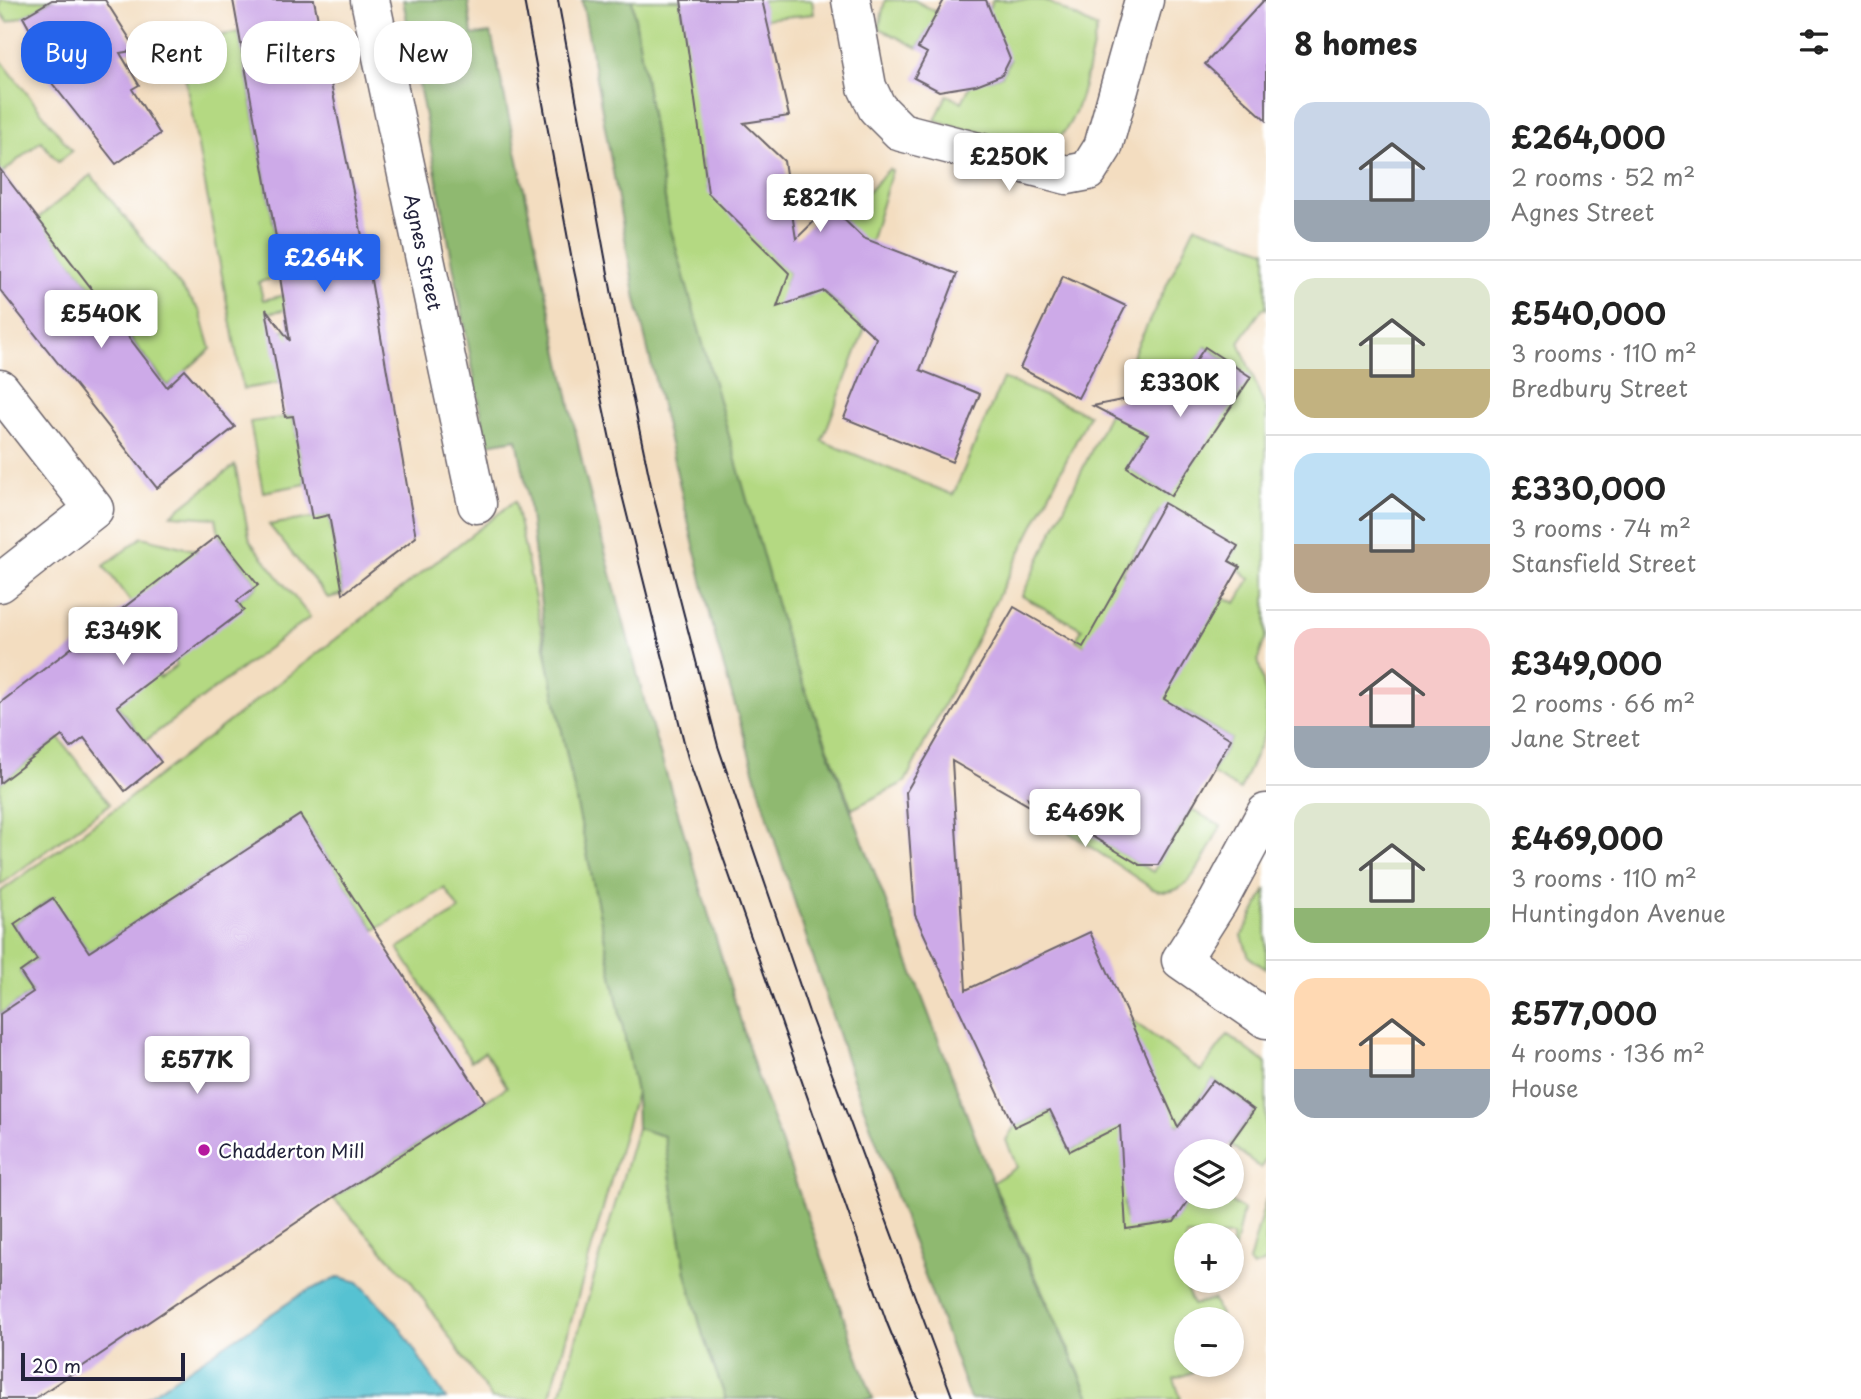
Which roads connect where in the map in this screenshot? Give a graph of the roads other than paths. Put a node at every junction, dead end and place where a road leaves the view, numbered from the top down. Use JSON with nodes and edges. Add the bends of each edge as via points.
{"nodes":[{"id":1,"x":370,"y":0,"type":"edge"},
{"id":2,"x":851,"y":0,"type":"edge"},
{"id":3,"x":1144,"y":0,"type":"edge"},
{"id":4,"x":0,"y":388,"type":"edge"},
{"id":5,"x":477,"y":504,"type":"dead end"},
{"id":6,"x":0,"y":583,"type":"edge"},
{"id":7,"x":1266,"y":813,"type":"edge"},
{"id":8,"x":1266,"y":1019,"type":"edge"}],
"edges":[{"from":1,"to":5,"type":"street","name":"Agnes Street"},
{"from":2,"to":3,"type":"street","via":[[867,87],[877,108],[901,132],[1068,175],[1088,171],[1103,147]]},
{"from":4,"to":6,"type":"street","via":[[94,509]]},
{"from":7,"to":8,"type":"street","via":[[1181,960]]}]}
